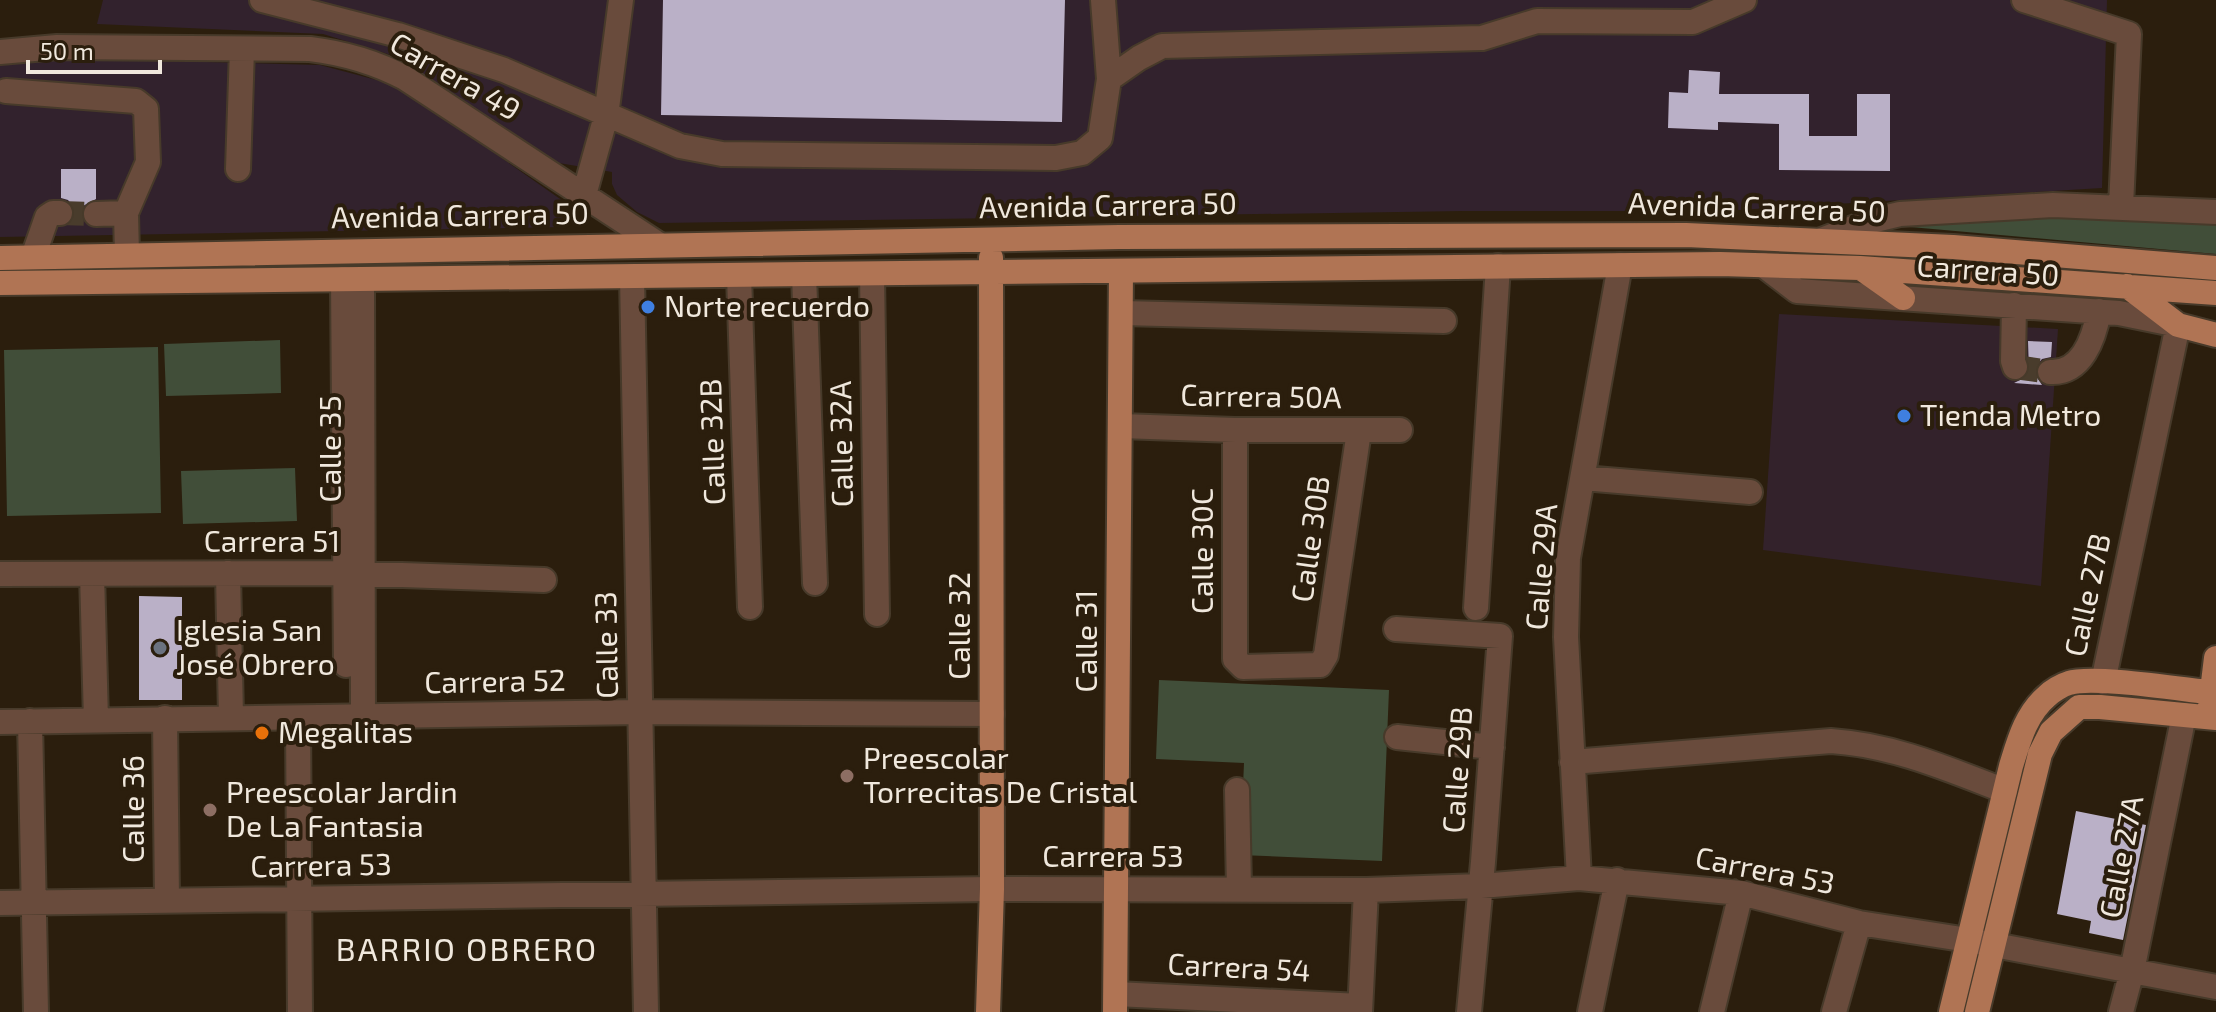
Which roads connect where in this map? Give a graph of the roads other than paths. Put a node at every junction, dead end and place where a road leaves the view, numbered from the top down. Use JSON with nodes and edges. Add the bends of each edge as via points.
{"nodes":[{"id":1,"x":262,"y":0,"type":"edge"},
{"id":2,"x":621,"y":0,"type":"edge"},
{"id":3,"x":1103,"y":0,"type":"edge"},
{"id":4,"x":1744,"y":0,"type":"edge"},
{"id":5,"x":2024,"y":0,"type":"edge"},
{"id":6,"x":242,"y":49,"type":"junction"},
{"id":7,"x":0,"y":52,"type":"edge"},
{"id":8,"x":1109,"y":79,"type":"junction"},
{"id":9,"x":6,"y":91,"type":"dead end"},
{"id":10,"x":606,"y":116,"type":"junction"},
{"id":11,"x":238,"y":169,"type":"dead end"},
{"id":12,"x":584,"y":195,"type":"junction"},
{"id":13,"x":2121,"y":206,"type":"junction"},
{"id":14,"x":2216,"y":212,"type":"edge"},
{"id":15,"x":60,"y":213,"type":"dead end"},
{"id":16,"x":126,"y":213,"type":"junction"},
{"id":17,"x":96,"y":214,"type":"tunnel mouth"},
{"id":18,"x":991,"y":239,"type":"junction"},
{"id":19,"x":1819,"y":241,"type":"junction"},
{"id":20,"x":658,"y":244,"type":"junction"},
{"id":21,"x":127,"y":255,"type":"junction"},
{"id":22,"x":33,"y":257,"type":"junction"},
{"id":23,"x":0,"y":258,"type":"edge"},
{"id":24,"x":1620,"y":265,"type":"junction"},
{"id":25,"x":1763,"y":265,"type":"junction"},
{"id":26,"x":1498,"y":266,"type":"junction"},
{"id":27,"x":1818,"y":266,"type":"junction"},
{"id":28,"x":1860,"y":268,"type":"junction"},
{"id":29,"x":2216,"y":268,"type":"edge"},
{"id":30,"x":1121,"y":271,"type":"junction"},
{"id":31,"x":991,"y":273,"type":"junction"},
{"id":32,"x":804,"y":274,"type":"junction"},
{"id":33,"x":872,"y":274,"type":"junction"},
{"id":34,"x":739,"y":275,"type":"junction"},
{"id":35,"x":632,"y":276,"type":"junction"},
{"id":36,"x":352,"y":279,"type":"junction"},
{"id":37,"x":0,"y":283,"type":"edge"},
{"id":38,"x":2127,"y":286,"type":"junction"},
{"id":39,"x":2216,"y":293,"type":"edge"},
{"id":40,"x":1903,"y":298,"type":"junction"},
{"id":41,"x":2014,"y":305,"type":"junction"},
{"id":42,"x":2099,"y":311,"type":"junction"},
{"id":43,"x":1122,"y":313,"type":"junction"},
{"id":44,"x":1444,"y":321,"type":"dead end"},
{"id":45,"x":2178,"y":325,"type":"junction"},
{"id":46,"x":2216,"y":335,"type":"edge"},
{"id":47,"x":2015,"y":367,"type":"dead end"},
{"id":48,"x":2050,"y":372,"type":"tunnel mouth"},
{"id":49,"x":1121,"y":426,"type":"junction"},
{"id":50,"x":1235,"y":430,"type":"junction"},
{"id":51,"x":1400,"y":430,"type":"dead end"},
{"id":52,"x":1359,"y":431,"type":"junction"},
{"id":53,"x":1583,"y":478,"type":"junction"},
{"id":54,"x":1750,"y":492,"type":"dead end"},
{"id":55,"x":228,"y":573,"type":"junction"},
{"id":56,"x":0,"y":574,"type":"edge"},
{"id":57,"x":92,"y":574,"type":"junction"},
{"id":58,"x":354,"y":574,"type":"junction"},
{"id":59,"x":544,"y":580,"type":"dead end"},
{"id":60,"x":815,"y":583,"type":"dead end"},
{"id":61,"x":750,"y":607,"type":"dead end"},
{"id":62,"x":1476,"y":608,"type":"dead end"},
{"id":63,"x":877,"y":614,"type":"dead end"},
{"id":64,"x":1396,"y":629,"type":"dead end"},
{"id":65,"x":1326,"y":655,"type":"joint"},
{"id":66,"x":2216,"y":658,"type":"edge"},
{"id":67,"x":2101,"y":694,"type":"junction"},
{"id":68,"x":2213,"y":706,"type":"edge"},
{"id":69,"x":641,"y":712,"type":"junction"},
{"id":70,"x":992,"y":714,"type":"junction"},
{"id":71,"x":2184,"y":715,"type":"junction"},
{"id":72,"x":355,"y":716,"type":"junction"},
{"id":73,"x":231,"y":717,"type":"junction"},
{"id":74,"x":165,"y":718,"type":"junction"},
{"id":75,"x":298,"y":718,"type":"junction"},
{"id":76,"x":96,"y":720,"type":"junction"},
{"id":77,"x":30,"y":721,"type":"junction"},
{"id":78,"x":0,"y":722,"type":"edge"},
{"id":79,"x":1397,"y":737,"type":"dead end"},
{"id":80,"x":1492,"y":747,"type":"junction"},
{"id":81,"x":1572,"y":762,"type":"junction"},
{"id":82,"x":1237,"y":790,"type":"dead end"},
{"id":83,"x":2005,"y":791,"type":"junction"},
{"id":84,"x":1579,"y":878,"type":"junction"},
{"id":85,"x":1617,"y":880,"type":"junction"},
{"id":86,"x":1481,"y":886,"type":"junction"},
{"id":87,"x":1239,"y":888,"type":"junction"},
{"id":88,"x":992,"y":889,"type":"junction"},
{"id":89,"x":1117,"y":890,"type":"junction"},
{"id":90,"x":1366,"y":890,"type":"junction"},
{"id":91,"x":644,"y":893,"type":"junction"},
{"id":92,"x":1741,"y":893,"type":"junction"},
{"id":93,"x":299,"y":898,"type":"junction"},
{"id":94,"x":167,"y":900,"type":"junction"},
{"id":95,"x":34,"y":902,"type":"junction"},
{"id":96,"x":0,"y":903,"type":"edge"},
{"id":97,"x":1859,"y":923,"type":"junction"},
{"id":98,"x":1968,"y":940,"type":"junction"},
{"id":99,"x":1994,"y":945,"type":"junction"},
{"id":100,"x":2132,"y":971,"type":"junction"},
{"id":101,"x":2216,"y":987,"type":"edge"},
{"id":102,"x":1115,"y":1003,"type":"edge"},
{"id":103,"x":1152,"y":1004,"type":"edge"},
{"id":104,"x":1360,"y":1009,"type":"edge"},
{"id":105,"x":36,"y":1012,"type":"edge"},
{"id":106,"x":300,"y":1012,"type":"edge"},
{"id":107,"x":646,"y":1012,"type":"edge"},
{"id":108,"x":988,"y":1012,"type":"edge"},
{"id":109,"x":1469,"y":1012,"type":"edge"},
{"id":110,"x":1590,"y":1012,"type":"edge"},
{"id":111,"x":1712,"y":1012,"type":"edge"},
{"id":112,"x":1834,"y":1012,"type":"edge"},
{"id":113,"x":1951,"y":1012,"type":"edge"},
{"id":114,"x":1977,"y":1012,"type":"edge"},
{"id":115,"x":2121,"y":1012,"type":"edge"}],
"edges":[{"from":1,"to":10,"type":"street","via":[[398,35],[504,70]]},
{"from":2,"to":10,"type":"street"},
{"from":3,"to":8,"type":"street"},
{"from":4,"to":8,"type":"street","via":[[1693,22],[1537,21],[1482,38],[1162,46]]},
{"from":5,"to":13,"type":"street","via":[[2129,34]]},
{"from":6,"to":7,"type":"street","name":"Carrera 49","via":[[57,47]]},
{"from":6,"to":11,"type":"street"},
{"from":6,"to":12,"type":"street","name":"Carrera 49","via":[[333,52],[384,67]]},
{"from":8,"to":10,"type":"street","via":[[1100,138],[1082,153],[1056,158],[722,154],[680,146]]},
{"from":9,"to":16,"type":"street","via":[[136,101],[146,109],[148,162]]},
{"from":10,"to":12,"type":"street"},
{"from":12,"to":20,"type":"street","name":"Carrera 49"},
{"from":13,"to":14,"type":"street","name":"Carrera 50"},
{"from":13,"to":19,"type":"street","name":"Carrera 50","via":[[1900,214]]},
{"from":15,"to":22,"type":"street","via":[[47,217]]},
{"from":16,"to":17,"type":"street"},
{"from":16,"to":21,"type":"street"},
{"from":18,"to":19,"type":"main road","name":"Avenida Carrera 50","via":[[1686,235]]},
{"from":18,"to":20,"type":"main road","name":"Avenida Carrera 50"},
{"from":18,"to":31,"type":"main road","name":"Calle 32"},
{"from":19,"to":27,"type":"street"},
{"from":19,"to":29,"type":"main road","name":"Avenida Carrera 50"},
{"from":20,"to":21,"type":"main road","name":"Avenida Carrera 50"},
{"from":21,"to":22,"type":"main road","name":"Avenida Carrera 50"},
{"from":22,"to":23,"type":"main road","name":"Avenida Carrera 50"},
{"from":24,"to":25,"type":"main road","name":"Avenida Carrera 50"},
{"from":24,"to":26,"type":"main road","name":"Avenida Carrera 50"},
{"from":24,"to":53,"type":"street","name":"Calle 29A"},
{"from":25,"to":27,"type":"main road","name":"Avenida Carrera 50"},
{"from":25,"to":40,"type":"street","name":"Carrera 50","via":[[1797,291]]},
{"from":26,"to":30,"type":"main road","name":"Avenida Carrera 50"},
{"from":26,"to":62,"type":"street"},
{"from":27,"to":28,"type":"main road","name":"Avenida Carrera 50"},
{"from":28,"to":38,"type":"main road","name":"Avenida Carrera 50"},
{"from":28,"to":40,"type":"main road"},
{"from":30,"to":31,"type":"main road","name":"Avenida Carrera 50"},
{"from":30,"to":43,"type":"main road","name":"Calle 31"},
{"from":31,"to":33,"type":"main road","name":"Avenida Carrera 50"},
{"from":31,"to":70,"type":"main road","name":"Calle 32"},
{"from":32,"to":33,"type":"main road","name":"Avenida Carrera 50"},
{"from":32,"to":34,"type":"main road","name":"Avenida Carrera 50"},
{"from":32,"to":60,"type":"street"},
{"from":33,"to":63,"type":"street","name":"Calle 32A"},
{"from":34,"to":35,"type":"main road","name":"Avenida Carrera 50"},
{"from":34,"to":61,"type":"street","name":"Calle 32B"},
{"from":35,"to":36,"type":"main road","name":"Avenida Carrera 50"},
{"from":35,"to":69,"type":"street","name":"Calle 33"},
{"from":36,"to":37,"type":"main road","name":"Avenida Carrera 50"},
{"from":36,"to":58,"type":"street","name":"Calle 35"},
{"from":38,"to":39,"type":"main road","name":"Avenida Carrera 50"},
{"from":38,"to":45,"type":"main road"},
{"from":40,"to":41,"type":"street","name":"Carrera 50"},
{"from":41,"to":42,"type":"street","name":"Carrera 50"},
{"from":41,"to":47,"type":"street"},
{"from":42,"to":45,"type":"street","name":"Carrera 50"},
{"from":42,"to":48,"type":"street","via":[[2079,362]]},
{"from":43,"to":44,"type":"street"},
{"from":43,"to":49,"type":"main road","name":"Calle 31"},
{"from":45,"to":46,"type":"main road","name":"Carrera 50"},
{"from":45,"to":67,"type":"street","name":"Calle 27B"},
{"from":49,"to":50,"type":"street","name":"Carrera 50A"},
{"from":49,"to":89,"type":"main road","name":"Calle 31"},
{"from":50,"to":52,"type":"street","name":"Carrera 50A"},
{"from":50,"to":65,"type":"street","name":"Calle 30C","via":[[1235,659],[1243,667],[1320,665]]},
{"from":51,"to":52,"type":"street","name":"Carrera 50A"},
{"from":52,"to":65,"type":"street","name":"Calle 30B"},
{"from":53,"to":54,"type":"street"},
{"from":53,"to":81,"type":"street","name":"Calle 29A","via":[[1568,558]]},
{"from":55,"to":57,"type":"street","name":"Carrera 51"},
{"from":55,"to":58,"type":"street","name":"Carrera 51"},
{"from":55,"to":73,"type":"street"},
{"from":56,"to":57,"type":"street","name":"Carrera 51"},
{"from":57,"to":76,"type":"street","name":"Calle 36"},
{"from":58,"to":59,"type":"street","name":"Carrera 51"},
{"from":58,"to":72,"type":"street","name":"Calle 35"},
{"from":64,"to":80,"type":"street","name":"Calle 29B","via":[[1500,636]]},
{"from":66,"to":68,"type":"main road"},
{"from":67,"to":68,"type":"main road"},
{"from":67,"to":71,"type":"main road"},
{"from":67,"to":83,"type":"main road","name":"Calle 27B","via":[[2070,683],[2049,694],[2022,732]]},
{"from":67,"to":99,"type":"main road","via":[[2065,717],[2040,754]]},
{"from":68,"to":71,"type":"main road"},
{"from":69,"to":70,"type":"street","name":"Carrera 52"},
{"from":69,"to":72,"type":"street","name":"Carrera 52"},
{"from":69,"to":91,"type":"street","name":"Calle 33"},
{"from":70,"to":88,"type":"main road","name":"Calle 32"},
{"from":71,"to":100,"type":"street","name":"Calle 27A"},
{"from":72,"to":75,"type":"street","name":"Carrera 52"},
{"from":73,"to":74,"type":"street","name":"Carrera 52"},
{"from":73,"to":75,"type":"street","name":"Carrera 52"},
{"from":74,"to":76,"type":"street","name":"Carrera 52"},
{"from":74,"to":94,"type":"street","name":"Calle 36"},
{"from":75,"to":93,"type":"street"},
{"from":76,"to":77,"type":"street","name":"Carrera 52"},
{"from":77,"to":78,"type":"street","name":"Carrera 52"},
{"from":77,"to":95,"type":"street"},
{"from":79,"to":80,"type":"street"},
{"from":80,"to":86,"type":"street","name":"Calle 29B"},
{"from":81,"to":83,"type":"street","via":[[1831,741],[1865,743]]},
{"from":81,"to":84,"type":"street","name":"Calle 29A"},
{"from":82,"to":87,"type":"street"},
{"from":83,"to":98,"type":"main road","name":"Calle 27B"},
{"from":84,"to":85,"type":"street","name":"Carrera 53"},
{"from":84,"to":86,"type":"street","name":"Carrera 53"},
{"from":85,"to":92,"type":"street","name":"Carrera 53"},
{"from":85,"to":110,"type":"street"},
{"from":86,"to":90,"type":"street","name":"Carrera 53"},
{"from":86,"to":109,"type":"street","name":"Calle 29B"},
{"from":87,"to":89,"type":"street","name":"Carrera 53"},
{"from":87,"to":90,"type":"street","name":"Carrera 53"},
{"from":88,"to":89,"type":"street","name":"Carrera 53"},
{"from":88,"to":91,"type":"street","name":"Carrera 53"},
{"from":88,"to":108,"type":"main road","name":"Calle 32"},
{"from":89,"to":102,"type":"main road","name":"Calle 31"},
{"from":90,"to":104,"type":"street"},
{"from":91,"to":93,"type":"street","name":"Carrera 53"},
{"from":91,"to":107,"type":"street","name":"Calle 33"},
{"from":92,"to":97,"type":"street","name":"Carrera 53"},
{"from":92,"to":111,"type":"street"},
{"from":93,"to":94,"type":"street","name":"Carrera 53"},
{"from":93,"to":106,"type":"street"},
{"from":94,"to":95,"type":"street","name":"Carrera 53"},
{"from":95,"to":96,"type":"street","name":"Carrera 53"},
{"from":95,"to":105,"type":"street"},
{"from":97,"to":98,"type":"street","name":"Carrera 53"},
{"from":97,"to":112,"type":"street"},
{"from":98,"to":99,"type":"street","name":"Carrera 53"},
{"from":98,"to":113,"type":"main road","name":"Calle 27B"},
{"from":99,"to":100,"type":"street","name":"Carrera 53"},
{"from":99,"to":114,"type":"main road"},
{"from":100,"to":101,"type":"street","name":"Carrera 53"},
{"from":100,"to":115,"type":"street","name":"Calle 27A"},
{"from":102,"to":103,"type":"street","name":"Carrera 54"},
{"from":103,"to":104,"type":"street","name":"Carrera 54"}]}
